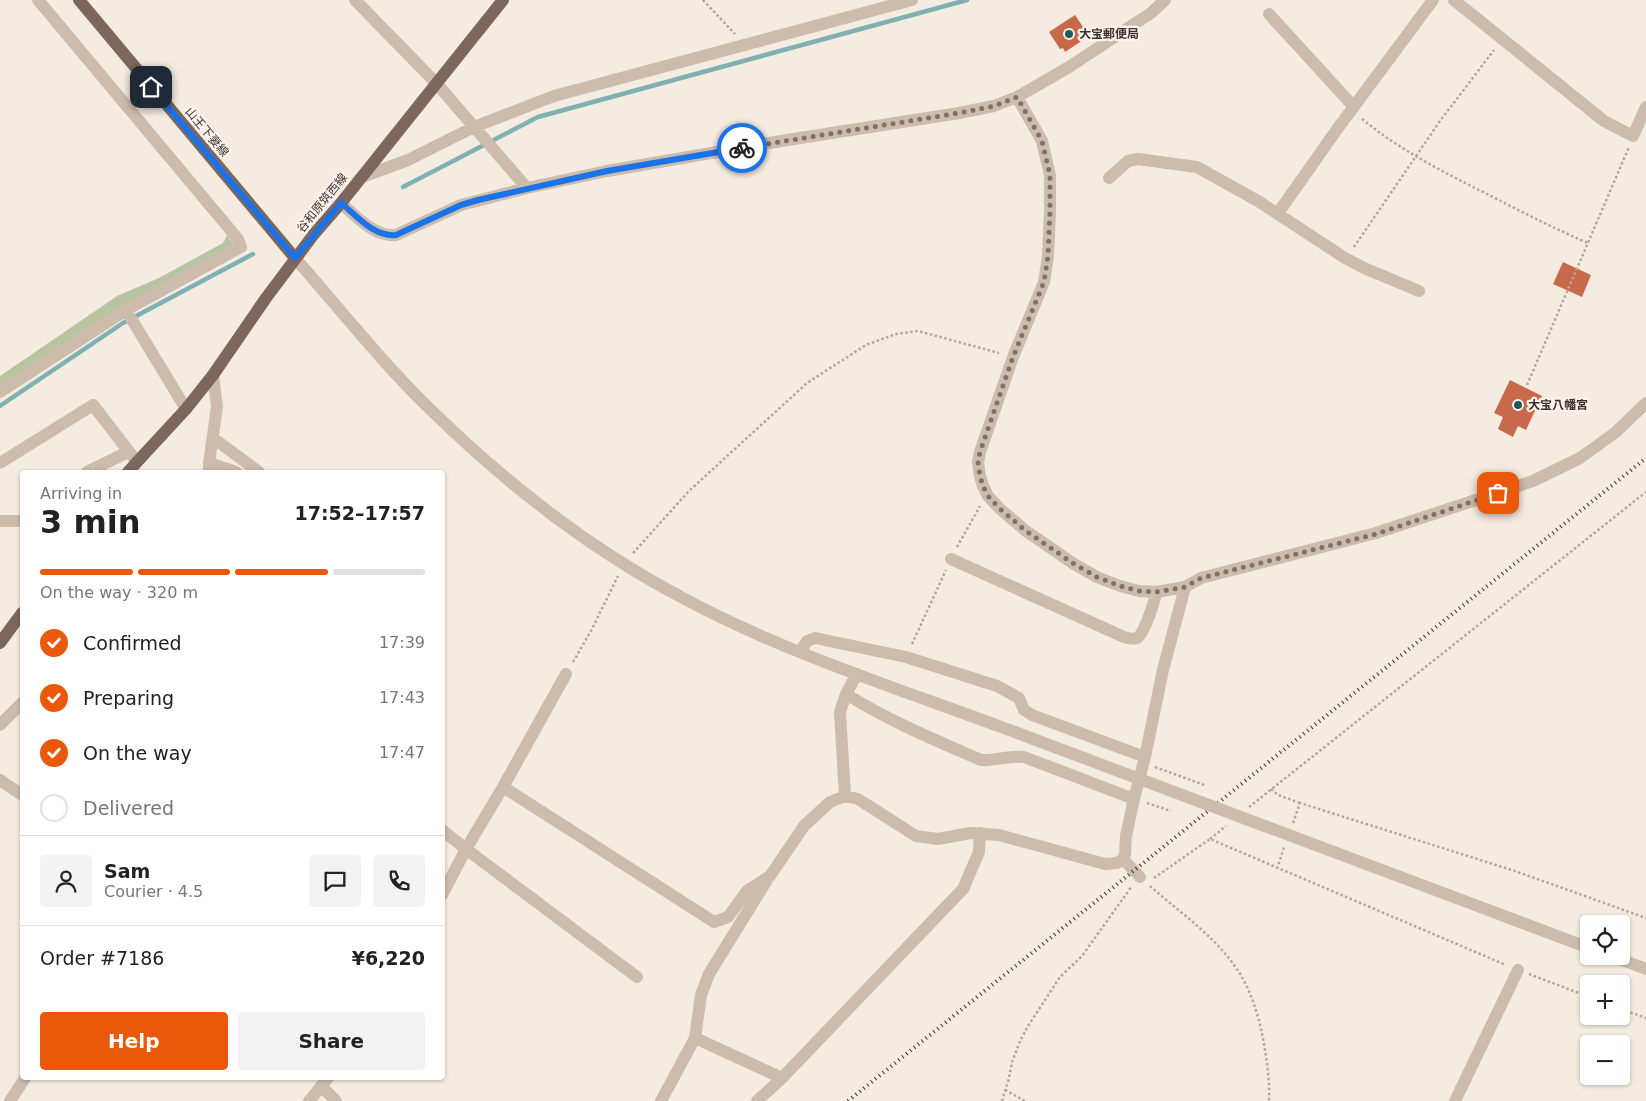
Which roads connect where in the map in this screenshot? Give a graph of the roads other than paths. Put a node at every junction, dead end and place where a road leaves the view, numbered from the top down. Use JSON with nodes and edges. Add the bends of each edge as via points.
{"nodes":[{"id":1,"x":38,"y":0,"type":"edge"},
{"id":2,"x":79,"y":0,"type":"edge"},
{"id":3,"x":355,"y":0,"type":"edge"},
{"id":4,"x":502,"y":0,"type":"edge"},
{"id":5,"x":912,"y":0,"type":"edge"},
{"id":6,"x":1165,"y":0,"type":"edge"},
{"id":7,"x":1433,"y":0,"type":"edge"},
{"id":8,"x":1454,"y":0,"type":"edge"},
{"id":9,"x":1269,"y":14,"type":"dead end"},
{"id":10,"x":436,"y":84,"type":"junction"},
{"id":11,"x":1017,"y":97,"type":"junction"},
{"id":12,"x":1646,"y":107,"type":"edge"},
{"id":13,"x":1352,"y":108,"type":"junction"},
{"id":14,"x":474,"y":127,"type":"junction"},
{"id":15,"x":362,"y":177,"type":"junction"},
{"id":16,"x":1109,"y":178,"type":"dead end"},
{"id":17,"x":527,"y":188,"type":"junction"},
{"id":18,"x":341,"y":203,"type":"junction"},
{"id":19,"x":1278,"y":213,"type":"junction"},
{"id":20,"x":295,"y":258,"type":"junction"},
{"id":21,"x":1419,"y":290,"type":"dead end"},
{"id":22,"x":126,"y":310,"type":"junction"},
{"id":23,"x":213,"y":375,"type":"junction"},
{"id":24,"x":0,"y":392,"type":"edge"},
{"id":25,"x":1646,"y":404,"type":"edge"},
{"id":26,"x":186,"y":410,"type":"junction"},
{"id":27,"x":212,"y":438,"type":"junction"},
{"id":28,"x":128,"y":452,"type":"junction"},
{"id":29,"x":136,"y":462,"type":"junction"},
{"id":30,"x":0,"y":463,"type":"edge"},
{"id":31,"x":209,"y":468,"type":"edge"},
{"id":32,"x":91,"y":470,"type":"edge"},
{"id":33,"x":130,"y":470,"type":"edge"},
{"id":34,"x":222,"y":470,"type":"edge"},
{"id":35,"x":255,"y":470,"type":"edge"},
{"id":36,"x":0,"y":521,"type":"edge"},
{"id":37,"x":20,"y":521,"type":"edge"},
{"id":38,"x":951,"y":560,"type":"road end"},
{"id":39,"x":1185,"y":587,"type":"junction"},
{"id":40,"x":1156,"y":592,"type":"junction"},
{"id":41,"x":20,"y":617,"type":"edge"},
{"id":42,"x":0,"y":643,"type":"edge"},
{"id":43,"x":800,"y":652,"type":"junction"},
{"id":44,"x":566,"y":674,"type":"road end"},
{"id":45,"x":857,"y":674,"type":"junction"},
{"id":46,"x":846,"y":694,"type":"junction"},
{"id":47,"x":20,"y":707,"type":"edge"},
{"id":48,"x":0,"y":725,"type":"edge"},
{"id":49,"x":1145,"y":760,"type":"junction"},
{"id":50,"x":0,"y":780,"type":"edge"},
{"id":51,"x":503,"y":787,"type":"junction"},
{"id":52,"x":20,"y":791,"type":"edge"},
{"id":53,"x":845,"y":796,"type":"junction"},
{"id":54,"x":1134,"y":799,"type":"junction"},
{"id":55,"x":445,"y":832,"type":"edge"},
{"id":56,"x":980,"y":833,"type":"junction"},
{"id":57,"x":466,"y":849,"type":"junction"},
{"id":58,"x":1123,"y":858,"type":"junction"},
{"id":59,"x":770,"y":876,"type":"junction"},
{"id":60,"x":1143,"y":879,"type":"road end"},
{"id":61,"x":445,"y":889,"type":"edge"},
{"id":62,"x":714,"y":922,"type":"junction"},
{"id":63,"x":734,"y":934,"type":"junction"},
{"id":64,"x":1580,"y":945,"type":"edge"},
{"id":65,"x":1630,"y":963,"type":"edge"},
{"id":66,"x":1646,"y":969,"type":"edge"},
{"id":67,"x":1518,"y":970,"type":"road end"},
{"id":68,"x":637,"y":977,"type":"dead end"},
{"id":69,"x":695,"y":1038,"type":"junction"},
{"id":70,"x":782,"y":1078,"type":"junction"},
{"id":71,"x":24,"y":1080,"type":"edge"},
{"id":72,"x":325,"y":1082,"type":"edge"},
{"id":73,"x":10,"y":1101,"type":"edge"},
{"id":74,"x":309,"y":1101,"type":"edge"},
{"id":75,"x":336,"y":1101,"type":"edge"},
{"id":76,"x":661,"y":1101,"type":"edge"},
{"id":77,"x":757,"y":1101,"type":"edge"},
{"id":78,"x":1455,"y":1101,"type":"edge"}],
"edges":[{"from":1,"to":22,"type":"street","via":[[238,239],[241,247]]},
{"from":2,"to":20,"type":"main road","name":"山王下妻線"},
{"from":3,"to":10,"type":"street"},
{"from":4,"to":10,"type":"main road","name":"谷和原筑西線"},
{"from":5,"to":14,"type":"street","via":[[554,96]]},
{"from":6,"to":11,"type":"street","via":[[1122,33]]},
{"from":7,"to":13,"type":"street"},
{"from":8,"to":12,"type":"street","via":[[1604,121],[1633,136]]},
{"from":9,"to":13,"type":"street"},
{"from":10,"to":14,"type":"street"},
{"from":10,"to":15,"type":"main road","name":"谷和原筑西線"},
{"from":11,"to":17,"type":"street","via":[[994,106],[959,113],[607,171]]},
{"from":11,"to":40,"type":"street","via":[[1042,141],[1050,175],[1048,256],[1044,282],[1013,357],[980,452],[980,476],[988,496],[999,508],[1074,564],[1120,586]]},
{"from":13,"to":19,"type":"street"},
{"from":14,"to":15,"type":"street","via":[[408,160]]},
{"from":14,"to":17,"type":"street"},
{"from":15,"to":18,"type":"main road","name":"谷和原筑西線"},
{"from":16,"to":19,"type":"street","via":[[1128,161],[1138,159],[1197,167]]},
{"from":17,"to":18,"type":"street","via":[[461,205],[396,235],[386,236],[373,230]]},
{"from":18,"to":20,"type":"main road","name":"谷和原筑西線"},
{"from":19,"to":21,"type":"street","via":[[1347,260]]},
{"from":20,"to":23,"type":"main road","name":"谷和原筑西線"},
{"from":20,"to":43,"type":"street","via":[[426,406],[477,453],[563,522],[624,564],[681,597]]},
{"from":22,"to":24,"type":"street"},
{"from":22,"to":26,"type":"street"},
{"from":23,"to":26,"type":"main road","name":"谷和原筑西線"},
{"from":23,"to":27,"type":"street","via":[[217,407]]},
{"from":25,"to":39,"type":"street","via":[[1616,432],[1580,458],[1533,482],[1376,534],[1201,578]]},
{"from":26,"to":29,"type":"main road","name":"谷和原筑西線"},
{"from":27,"to":31,"type":"street"},
{"from":27,"to":35,"type":"street"},
{"from":28,"to":29,"type":"street"},
{"from":28,"to":30,"type":"street","via":[[93,405]]},
{"from":28,"to":32,"type":"street"},
{"from":29,"to":33,"type":"main road","name":"谷和原筑西線"},
{"from":31,"to":34,"type":"street"},
{"from":36,"to":37,"type":"street"},
{"from":38,"to":40,"type":"street","via":[[1133,639],[1140,636]]},
{"from":39,"to":40,"type":"street"},
{"from":39,"to":49,"type":"street","via":[[1163,670]]},
{"from":41,"to":42,"type":"main road"},
{"from":43,"to":45,"type":"street"},
{"from":43,"to":49,"type":"street","via":[[807,641],[815,638],[906,657],[998,686],[1019,698],[1024,710],[1032,715]]},
{"from":44,"to":51,"type":"street"},
{"from":45,"to":46,"type":"street"},
{"from":45,"to":64,"type":"street","bridge":true},
{"from":46,"to":53,"type":"street","via":[[840,712]]},
{"from":46,"to":54,"type":"street","via":[[918,732],[982,760],[1024,757]]},
{"from":47,"to":48,"type":"street"},
{"from":49,"to":54,"type":"street"},
{"from":50,"to":52,"type":"street"},
{"from":51,"to":57,"type":"street"},
{"from":51,"to":62,"type":"street"},
{"from":53,"to":56,"type":"street","via":[[858,799],[916,836],[938,839]]},
{"from":53,"to":59,"type":"street","via":[[830,802],[804,826]]},
{"from":54,"to":58,"type":"street"},
{"from":55,"to":57,"type":"street"},
{"from":56,"to":58,"type":"street","via":[[999,835],[1106,864],[1117,863]]},
{"from":56,"to":70,"type":"street","via":[[978,852],[963,889]]},
{"from":57,"to":61,"type":"street"},
{"from":57,"to":68,"type":"street"},
{"from":58,"to":60,"type":"street"},
{"from":59,"to":62,"type":"street","via":[[747,890],[728,917]]},
{"from":59,"to":63,"type":"street"},
{"from":62,"to":63,"type":"street"},
{"from":63,"to":69,"type":"street","via":[[709,974],[701,995]]},
{"from":65,"to":66,"type":"street"},
{"from":67,"to":78,"type":"street"},
{"from":69,"to":70,"type":"street"},
{"from":69,"to":76,"type":"street"},
{"from":70,"to":77,"type":"street"},
{"from":71,"to":73,"type":"street"},
{"from":72,"to":74,"type":"street"},
{"from":72,"to":75,"type":"street"}]}
